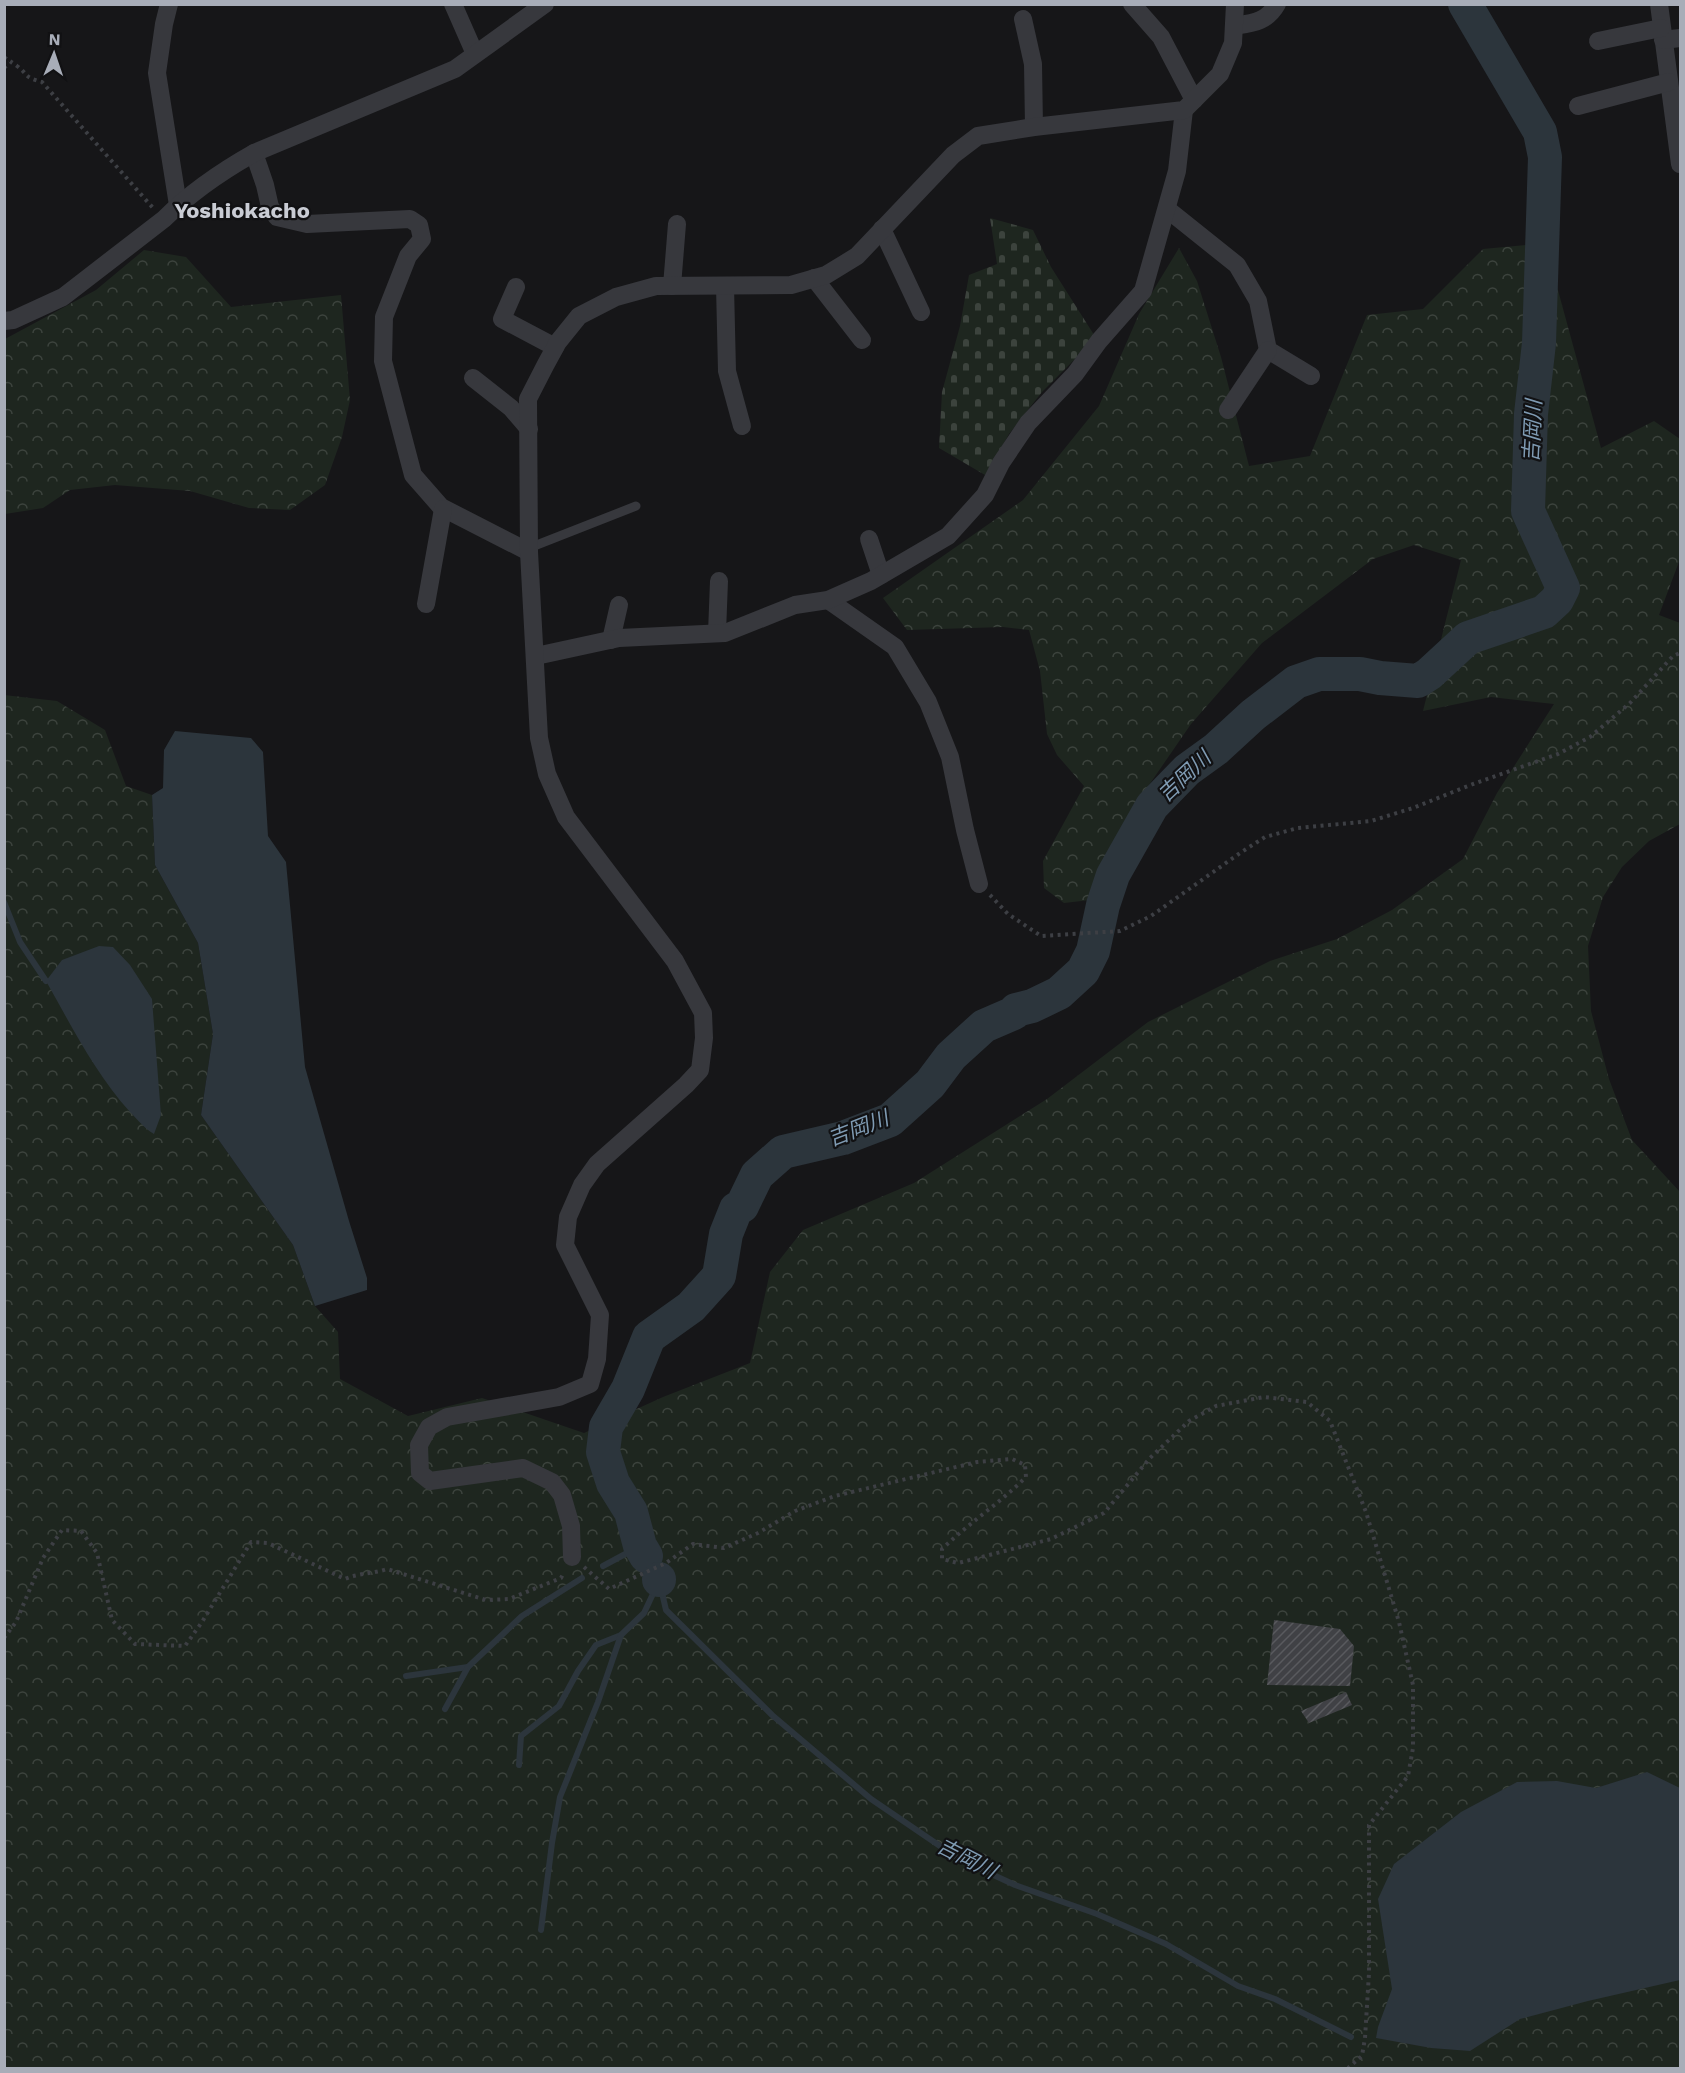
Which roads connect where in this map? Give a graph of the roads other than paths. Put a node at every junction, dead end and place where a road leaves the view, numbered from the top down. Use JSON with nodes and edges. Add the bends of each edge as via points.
{"nodes":[{"id":1,"x":169,"y":4,"type":"edge"},
{"id":2,"x":453,"y":4,"type":"edge"},
{"id":3,"x":544,"y":4,"type":"edge"},
{"id":4,"x":1132,"y":4,"type":"edge"},
{"id":5,"x":1235,"y":4,"type":"edge"},
{"id":6,"x":1277,"y":4,"type":"edge"},
{"id":7,"x":1659,"y":4,"type":"edge"},
{"id":8,"x":1023,"y":19,"type":"dead end"},
{"id":9,"x":1234,"y":26,"type":"junction"},
{"id":10,"x":1668,"y":35,"type":"edge"},
{"id":11,"x":1598,"y":41,"type":"dead end"},
{"id":12,"x":475,"y":54,"type":"junction"},
{"id":13,"x":1669,"y":82,"type":"junction"},
{"id":14,"x":1189,"y":105,"type":"junction"},
{"id":15,"x":1578,"y":106,"type":"dead end"},
{"id":16,"x":1034,"y":127,"type":"junction"},
{"id":17,"x":254,"y":153,"type":"junction"},
{"id":18,"x":1680,"y":164,"type":"edge"},
{"id":19,"x":178,"y":205,"type":"junction"},
{"id":20,"x":1167,"y":209,"type":"junction"},
{"id":21,"x":677,"y":224,"type":"dead end"},
{"id":22,"x":882,"y":230,"type":"junction"},
{"id":23,"x":814,"y":278,"type":"junction"},
{"id":24,"x":672,"y":286,"type":"junction"},
{"id":25,"x":724,"y":286,"type":"junction"},
{"id":26,"x":516,"y":287,"type":"dead end"},
{"id":27,"x":921,"y":312,"type":"dead end"},
{"id":28,"x":4,"y":321,"type":"edge"},
{"id":29,"x":862,"y":340,"type":"dead end"},
{"id":30,"x":555,"y":347,"type":"junction"},
{"id":31,"x":1268,"y":351,"type":"junction"},
{"id":32,"x":1311,"y":376,"type":"dead end"},
{"id":33,"x":473,"y":378,"type":"dead end"},
{"id":34,"x":1228,"y":410,"type":"dead end"},
{"id":35,"x":742,"y":426,"type":"dead end"},
{"id":36,"x":529,"y":429,"type":"junction"},
{"id":37,"x":636,"y":506,"type":"dead end"},
{"id":38,"x":443,"y":509,"type":"junction"},
{"id":39,"x":869,"y":538,"type":"dead end"},
{"id":40,"x":529,"y":550,"type":"junction"},
{"id":41,"x":881,"y":575,"type":"junction"},
{"id":42,"x":719,"y":581,"type":"dead end"},
{"id":43,"x":828,"y":600,"type":"junction"},
{"id":44,"x":426,"y":604,"type":"dead end"},
{"id":45,"x":619,"y":605,"type":"dead end"},
{"id":46,"x":717,"y":633,"type":"junction"},
{"id":47,"x":611,"y":640,"type":"junction"},
{"id":48,"x":536,"y":656,"type":"junction"},
{"id":49,"x":979,"y":884,"type":"road end"},
{"id":50,"x":572,"y":1557,"type":"road end"}],
"edges":[{"from":1,"to":19,"type":"street","via":[[157,73]]},
{"from":2,"to":12,"type":"street"},
{"from":3,"to":12,"type":"street"},
{"from":4,"to":14,"type":"street","via":[[1161,37]]},
{"from":5,"to":9,"type":"street"},
{"from":6,"to":9,"type":"street","via":[[1262,21]]},
{"from":7,"to":10,"type":"street"},
{"from":8,"to":16,"type":"street","via":[[1033,64]]},
{"from":9,"to":14,"type":"street","via":[[1233,43],[1220,74]]},
{"from":10,"to":11,"type":"street"},
{"from":10,"to":13,"type":"street"},
{"from":12,"to":17,"type":"street","via":[[455,69]]},
{"from":13,"to":15,"type":"street"},
{"from":13,"to":18,"type":"street"},
{"from":14,"to":16,"type":"street"},
{"from":14,"to":20,"type":"street"},
{"from":16,"to":22,"type":"street","via":[[978,135],[953,155]]},
{"from":17,"to":19,"type":"street"},
{"from":17,"to":38,"type":"street","via":[[270,207],[278,217],[307,224],[410,219],[419,225],[422,239],[408,256],[384,317],[383,361],[413,475]]},
{"from":19,"to":28,"type":"street","via":[[63,297]]},
{"from":20,"to":31,"type":"street","via":[[1237,265],[1258,302]]},
{"from":20,"to":41,"type":"street","via":[[1143,291],[1075,374],[1028,423],[985,495],[948,536]]},
{"from":21,"to":24,"type":"street"},
{"from":22,"to":23,"type":"street","via":[[857,256]]},
{"from":22,"to":27,"type":"street"},
{"from":23,"to":25,"type":"street","via":[[791,285]]},
{"from":23,"to":29,"type":"street"},
{"from":24,"to":25,"type":"street"},
{"from":24,"to":30,"type":"street","via":[[656,286],[616,297],[579,316]]},
{"from":25,"to":35,"type":"street","via":[[727,371]]},
{"from":26,"to":30,"type":"street","via":[[502,319]]},
{"from":30,"to":36,"type":"street","via":[[528,399]]},
{"from":31,"to":32,"type":"street"},
{"from":31,"to":34,"type":"street"},
{"from":33,"to":36,"type":"street","via":[[511,408]]},
{"from":36,"to":40,"type":"street"},
{"from":37,"to":40,"type":"lane"},
{"from":38,"to":40,"type":"street"},
{"from":38,"to":44,"type":"street"},
{"from":39,"to":41,"type":"street"},
{"from":40,"to":48,"type":"street"},
{"from":41,"to":43,"type":"street"},
{"from":42,"to":46,"type":"street"},
{"from":43,"to":46,"type":"street","via":[[795,605]]},
{"from":43,"to":49,"type":"street","via":[[895,647],[928,702],[950,757]]},
{"from":45,"to":47,"type":"street"},
{"from":46,"to":47,"type":"street"},
{"from":47,"to":48,"type":"street"},
{"from":48,"to":50,"type":"street","via":[[540,738],[547,774],[566,817],[675,961],[703,1013],[704,1038],[700,1070],[597,1164],[582,1185],[568,1217],[565,1245],[600,1315],[597,1359],[590,1384],[559,1397],[447,1417],[429,1427],[419,1444],[420,1473],[430,1481],[523,1468],[552,1482],[562,1495],[571,1526]]}]}
